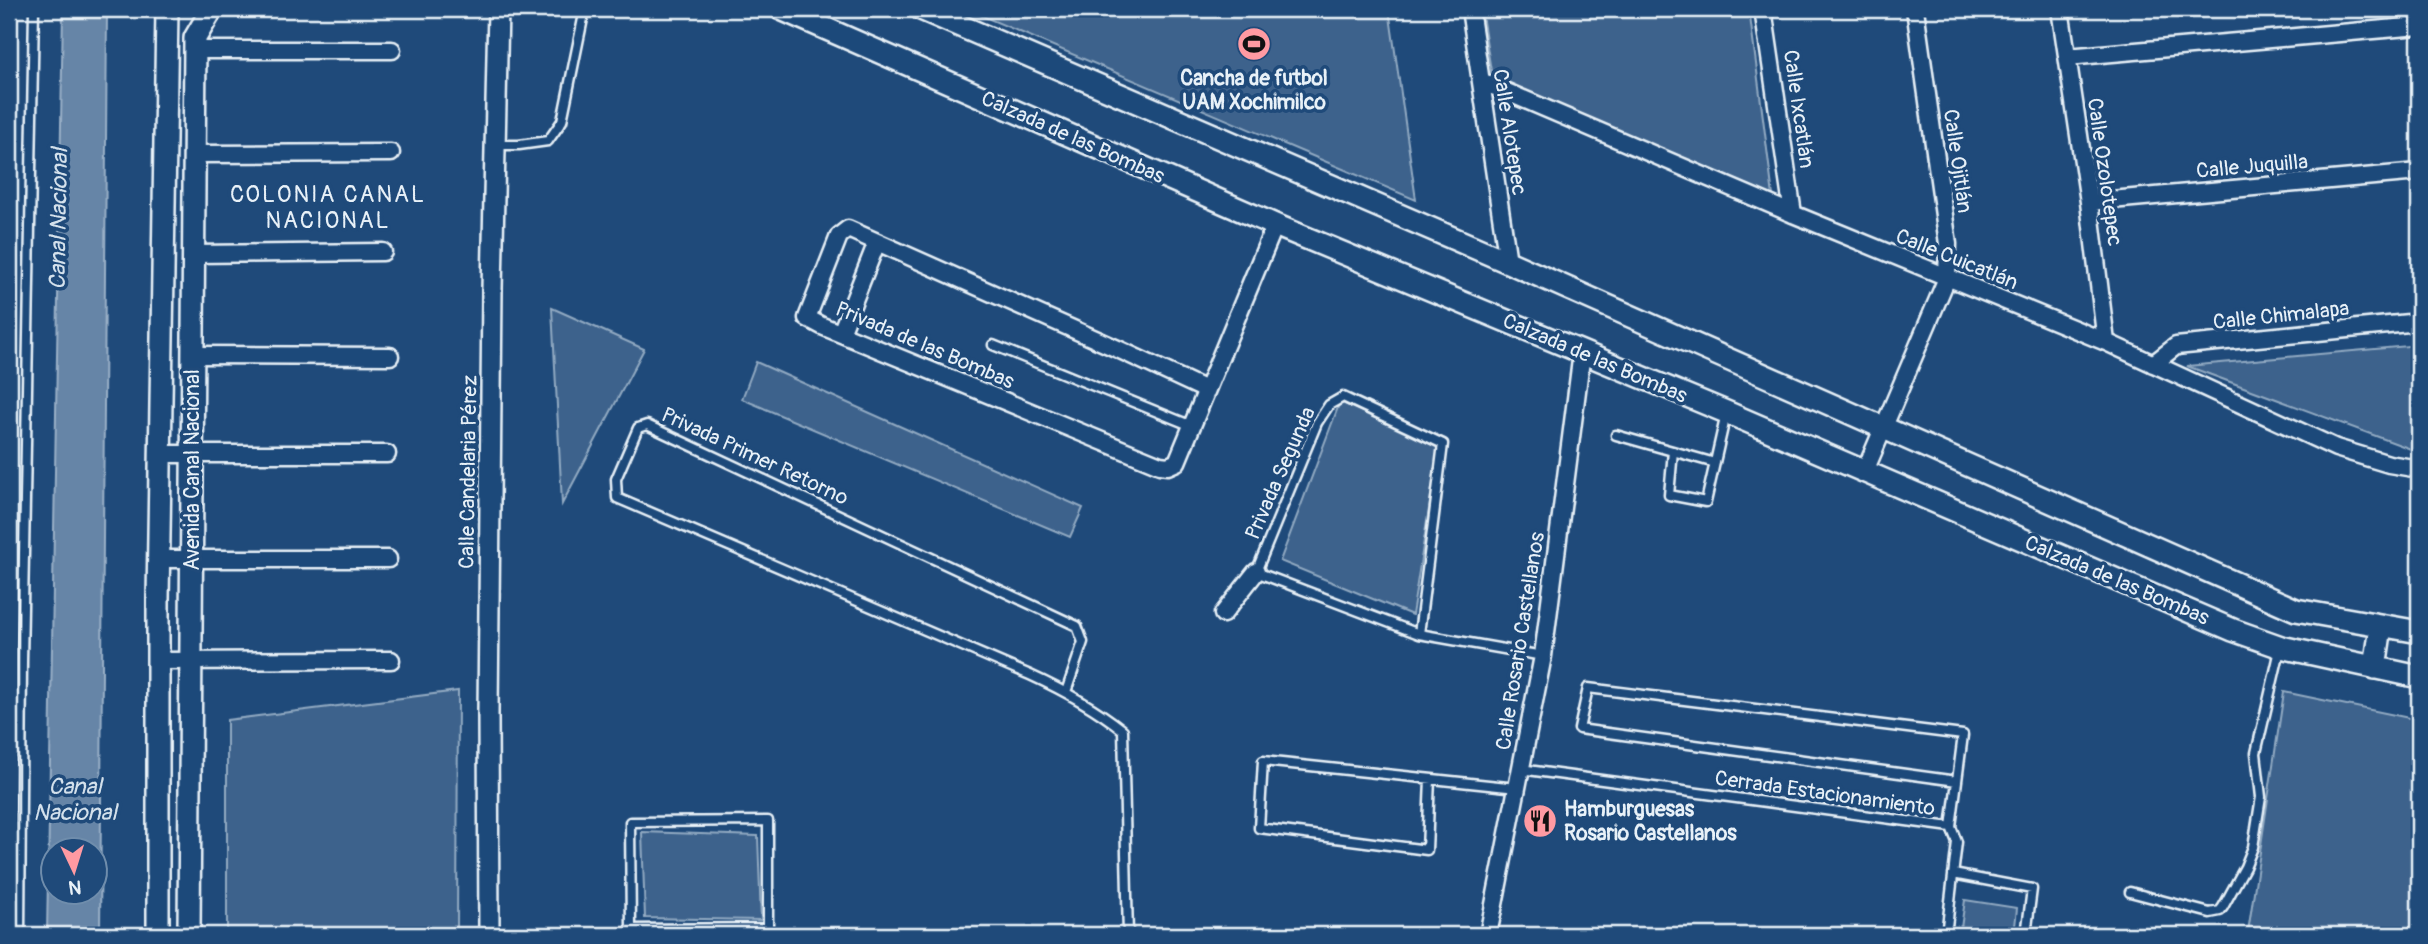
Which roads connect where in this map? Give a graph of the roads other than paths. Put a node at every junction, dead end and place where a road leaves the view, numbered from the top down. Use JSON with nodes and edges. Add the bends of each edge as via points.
{"nodes":[{"id":1,"x":34,"y":9,"type":"edge"},
{"id":2,"x":167,"y":9,"type":"edge"},
{"id":3,"x":212,"y":9,"type":"edge"},
{"id":4,"x":498,"y":9,"type":"edge"},
{"id":5,"x":584,"y":9,"type":"edge"},
{"id":6,"x":781,"y":9,"type":"edge"},
{"id":7,"x":921,"y":9,"type":"edge"},
{"id":8,"x":1470,"y":9,"type":"edge"},
{"id":9,"x":1763,"y":9,"type":"edge"},
{"id":10,"x":1915,"y":9,"type":"edge"},
{"id":11,"x":2060,"y":9,"type":"edge"},
{"id":12,"x":2419,"y":26,"type":"edge"},
{"id":13,"x":195,"y":50,"type":"junction"},
{"id":14,"x":393,"y":50,"type":"dead end"},
{"id":15,"x":2067,"y":57,"type":"junction"},
{"id":16,"x":1481,"y":81,"type":"junction"},
{"id":17,"x":496,"y":145,"type":"junction"},
{"id":18,"x":194,"y":153,"type":"junction"},
{"id":19,"x":391,"y":153,"type":"dead end"},
{"id":20,"x":2419,"y":172,"type":"edge"},
{"id":21,"x":2089,"y":202,"type":"junction"},
{"id":22,"x":1793,"y":214,"type":"junction"},
{"id":23,"x":1275,"y":225,"type":"junction"},
{"id":24,"x":877,"y":242,"type":"junction"},
{"id":25,"x":383,"y":252,"type":"dead end"},
{"id":26,"x":194,"y":254,"type":"junction"},
{"id":27,"x":1508,"y":262,"type":"junction"},
{"id":28,"x":1947,"y":278,"type":"junction"},
{"id":29,"x":2419,"y":322,"type":"edge"},
{"id":30,"x":841,"y":333,"type":"junction"},
{"id":31,"x":2106,"y":342,"type":"junction"},
{"id":32,"x":993,"y":345,"type":"dead end"},
{"id":33,"x":1583,"y":352,"type":"junction"},
{"id":34,"x":193,"y":355,"type":"junction"},
{"id":35,"x":390,"y":356,"type":"dead end"},
{"id":36,"x":2153,"y":364,"type":"junction"},
{"id":37,"x":1206,"y":390,"type":"junction"},
{"id":38,"x":1726,"y":412,"type":"junction"},
{"id":39,"x":1192,"y":426,"type":"junction"},
{"id":40,"x":1884,"y":428,"type":"junction"},
{"id":41,"x":1616,"y":435,"type":"dead end"},
{"id":42,"x":1673,"y":450,"type":"junction"},
{"id":43,"x":160,"y":454,"type":"junction"},
{"id":44,"x":192,"y":454,"type":"junction"},
{"id":45,"x":387,"y":454,"type":"dead end"},
{"id":46,"x":1715,"y":463,"type":"junction"},
{"id":47,"x":2419,"y":469,"type":"edge"},
{"id":48,"x":1865,"y":471,"type":"junction"},
{"id":49,"x":159,"y":559,"type":"junction"},
{"id":50,"x":388,"y":559,"type":"dead end"},
{"id":51,"x":192,"y":560,"type":"junction"},
{"id":52,"x":1256,"y":572,"type":"junction"},
{"id":53,"x":1223,"y":614,"type":"dead end"},
{"id":54,"x":2381,"y":626,"type":"junction"},
{"id":55,"x":2419,"y":632,"type":"edge"},
{"id":56,"x":1419,"y":634,"type":"junction"},
{"id":57,"x":2281,"y":647,"type":"junction"},
{"id":58,"x":1543,"y":656,"type":"junction"},
{"id":59,"x":391,"y":660,"type":"dead end"},
{"id":60,"x":158,"y":661,"type":"junction"},
{"id":61,"x":191,"y":661,"type":"junction"},
{"id":62,"x":2375,"y":668,"type":"junction"},
{"id":63,"x":2419,"y":677,"type":"edge"},
{"id":64,"x":1066,"y":692,"type":"junction"},
{"id":65,"x":1520,"y":769,"type":"junction"},
{"id":66,"x":1430,"y":779,"type":"junction"},
{"id":67,"x":1957,"y":781,"type":"junction"},
{"id":68,"x":1517,"y":788,"type":"junction"},
{"id":69,"x":1951,"y":827,"type":"junction"},
{"id":70,"x":1954,"y":874,"type":"junction"},
{"id":71,"x":2130,"y":892,"type":"dead end"},
{"id":72,"x":768,"y":932,"type":"edge"},
{"id":73,"x":1493,"y":934,"type":"edge"},
{"id":74,"x":20,"y":935,"type":"edge"},
{"id":75,"x":158,"y":935,"type":"edge"},
{"id":76,"x":189,"y":935,"type":"edge"},
{"id":77,"x":489,"y":935,"type":"edge"},
{"id":78,"x":1128,"y":935,"type":"edge"},
{"id":79,"x":1946,"y":935,"type":"edge"},
{"id":80,"x":2026,"y":935,"type":"edge"}],
"edges":[{"from":1,"to":74,"type":"lane"},
{"from":2,"to":43,"type":"main road","name":"Avenida Canal Nacional"},
{"from":3,"to":13,"type":"main road","name":"Avenida Canal Nacional","via":[[195,38]]},
{"from":4,"to":17,"type":"street","name":"Calle Candelaria Pérez"},
{"from":5,"to":17,"type":"lane","via":[[562,121],[548,141]]},
{"from":6,"to":23,"type":"main road","name":"Calzada de las Bombas"},
{"from":7,"to":27,"type":"main road","name":"Calzada de las Bombas"},
{"from":8,"to":16,"type":"street","name":"Calle Alotepec"},
{"from":9,"to":22,"type":"street","name":"Calle Ixcatlán"},
{"from":10,"to":28,"type":"street","name":"Calle Ojitlán","via":[[1948,244]]},
{"from":11,"to":15,"type":"street","name":"Calle Ozolotepec"},
{"from":12,"to":15,"type":"street"},
{"from":13,"to":14,"type":"street"},
{"from":13,"to":18,"type":"main road","name":"Avenida Canal Nacional"},
{"from":15,"to":21,"type":"street","name":"Calle Ozolotepec"},
{"from":16,"to":22,"type":"street","name":"Calle Cuicatlán"},
{"from":16,"to":27,"type":"street","name":"Calle Alotepec"},
{"from":17,"to":77,"type":"street","name":"Calle Candelaria Pérez"},
{"from":18,"to":19,"type":"street"},
{"from":18,"to":26,"type":"main road","name":"Avenida Canal Nacional"},
{"from":20,"to":21,"type":"street","name":"Calle Juquilla"},
{"from":21,"to":31,"type":"street","name":"Calle Ozolotepec"},
{"from":22,"to":28,"type":"street","name":"Calle Cuicatlán"},
{"from":23,"to":33,"type":"main road","name":"Calzada de las Bombas"},
{"from":23,"to":37,"type":"street","name":"Privada de las Bombas"},
{"from":24,"to":30,"type":"street"},
{"from":24,"to":30,"type":"street","name":"Privada de las Bombas","via":[[848,229],[839,236],[809,309],[807,318]]},
{"from":24,"to":37,"type":"street","name":"Privada de las Bombas"},
{"from":25,"to":26,"type":"street"},
{"from":26,"to":34,"type":"main road","name":"Avenida Canal Nacional"},
{"from":27,"to":40,"type":"main road","name":"Calzada de las Bombas"},
{"from":28,"to":31,"type":"street","name":"Calle Cuicatlán"},
{"from":28,"to":40,"type":"street","name":"Calle Ojitlán"},
{"from":29,"to":36,"type":"street","name":"Calle Chimalapa","via":[[2176,346]]},
{"from":30,"to":39,"type":"street","name":"Privada de las Bombas","via":[[1160,465],[1177,462]]},
{"from":31,"to":36,"type":"street","name":"Calle Cuicatlán"},
{"from":32,"to":39,"type":"lane"},
{"from":33,"to":38,"type":"main road","name":"Calzada de las Bombas"},
{"from":33,"to":58,"type":"street","name":"Calle Rosario Castellanos"},
{"from":34,"to":35,"type":"street"},
{"from":34,"to":44,"type":"main road","name":"Avenida Canal Nacional"},
{"from":36,"to":47,"type":"street","name":"Calle Cuicatlán","via":[[2336,447]]},
{"from":37,"to":39,"type":"street","name":"Privada de las Bombas"},
{"from":38,"to":46,"type":"lane"},
{"from":38,"to":48,"type":"main road","name":"Calzada de las Bombas"},
{"from":40,"to":48,"type":"street","name":"Calle Ojitlán"},
{"from":40,"to":54,"type":"main road","name":"Calzada de las Bombas","via":[[2296,610]]},
{"from":41,"to":42,"type":"lane"},
{"from":42,"to":46,"type":"lane"},
{"from":42,"to":46,"type":"lane","via":[[1669,495],[1706,502]]},
{"from":43,"to":44,"type":"street"},
{"from":43,"to":49,"type":"main road","name":"Avenida Canal Nacional"},
{"from":44,"to":45,"type":"street"},
{"from":44,"to":51,"type":"main road","name":"Avenida Canal Nacional"},
{"from":48,"to":57,"type":"main road","name":"Calzada de las Bombas"},
{"from":49,"to":51,"type":"street"},
{"from":49,"to":60,"type":"main road","name":"Avenida Canal Nacional"},
{"from":50,"to":51,"type":"street"},
{"from":51,"to":61,"type":"main road","name":"Avenida Canal Nacional"},
{"from":52,"to":53,"type":"street"},
{"from":52,"to":56,"type":"lane","name":"Privada Segunda"},
{"from":52,"to":56,"type":"lane","name":"Privada Segunda","via":[[1318,423],[1329,405],[1343,397],[1443,444]]},
{"from":54,"to":55,"type":"main road","name":"Calzada de las Bombas"},
{"from":54,"to":62,"type":"main road"},
{"from":56,"to":58,"type":"lane","name":"Privada Segunda"},
{"from":57,"to":62,"type":"main road","name":"Calzada de las Bombas"},
{"from":57,"to":71,"type":"lane","via":[[2256,753],[2261,797],[2253,847],[2223,907],[2210,913]]},
{"from":58,"to":65,"type":"street","name":"Calle Rosario Castellanos"},
{"from":59,"to":61,"type":"street"},
{"from":60,"to":61,"type":"street"},
{"from":60,"to":75,"type":"main road","name":"Avenida Canal Nacional"},
{"from":61,"to":76,"type":"main road","name":"Avenida Canal Nacional"},
{"from":62,"to":63,"type":"main road","name":"Calzada de las Bombas"},
{"from":64,"to":64,"type":"lane","name":"Privada Primer Retorno","via":[[617,498],[616,479],[638,428],[647,425],[1077,626],[1083,642]]},
{"from":64,"to":78,"type":"lane","name":"Privada Primer Retorno","via":[[1123,730]]},
{"from":65,"to":68,"type":"street","name":"Calle Rosario Castellanos"},
{"from":65,"to":69,"type":"lane","name":"Cerrada Estacionamiento"},
{"from":66,"to":66,"type":"lane","via":[[1264,761],[1259,828],[1427,850]]},
{"from":66,"to":68,"type":"lane"},
{"from":67,"to":67,"type":"lane","name":"Cerrada Estacionamiento","via":[[1963,735],[1588,688],[1579,729]]},
{"from":67,"to":69,"type":"lane","name":"Cerrada Estacionamiento"},
{"from":68,"to":73,"type":"street","name":"Calle Rosario Castellanos"},
{"from":69,"to":70,"type":"lane","via":[[1957,842]]},
{"from":70,"to":79,"type":"lane"},
{"from":70,"to":80,"type":"lane","via":[[2032,889]]},
{"from":72,"to":72,"type":"lane","via":[[768,821],[630,822],[631,929]]}]}
